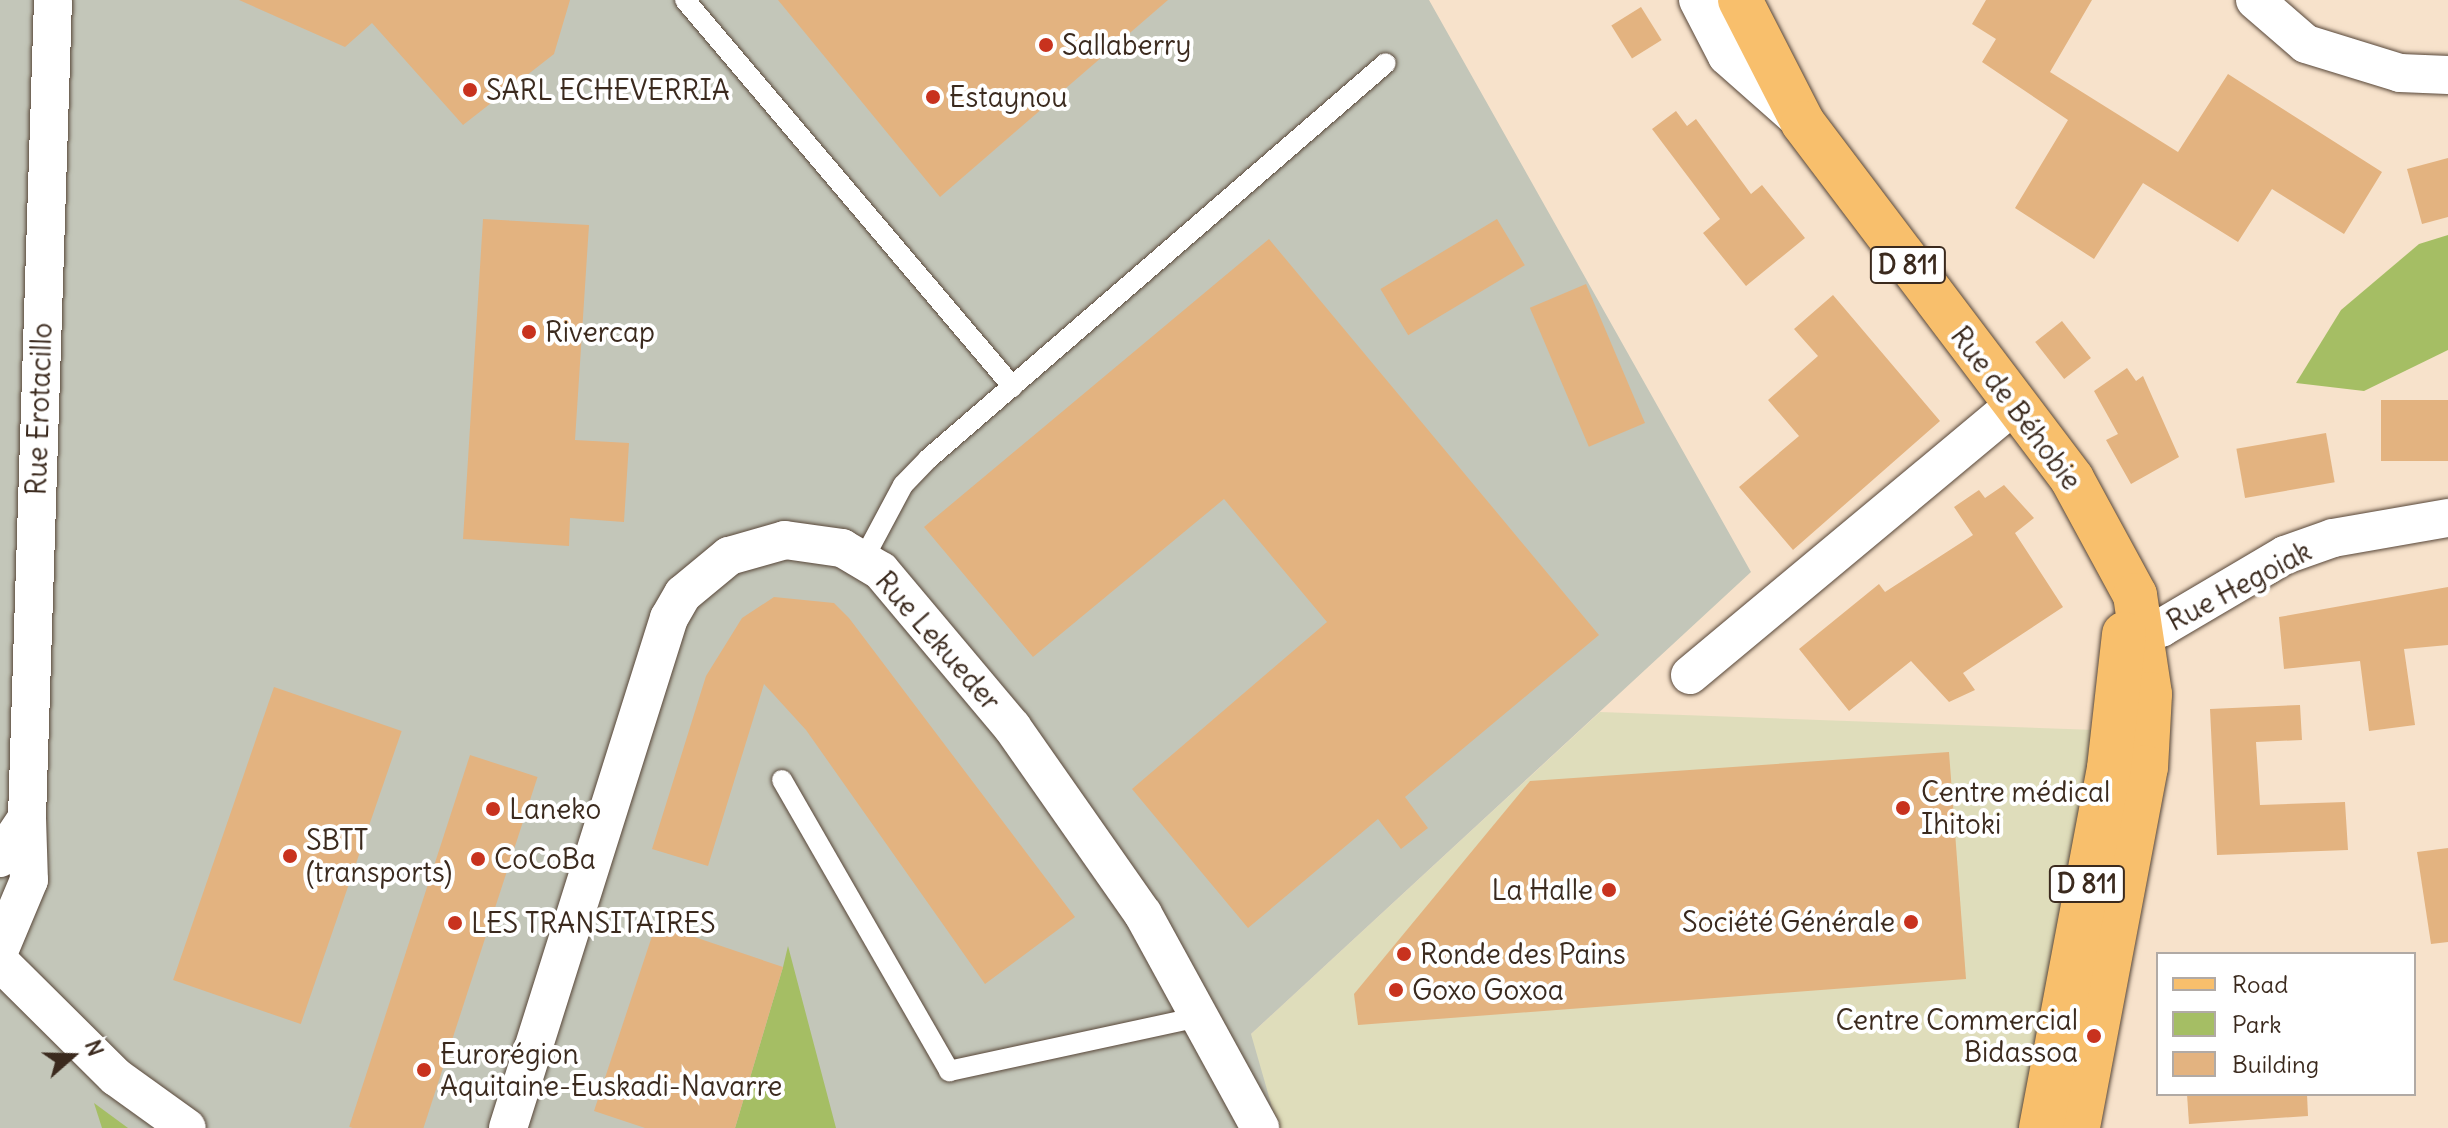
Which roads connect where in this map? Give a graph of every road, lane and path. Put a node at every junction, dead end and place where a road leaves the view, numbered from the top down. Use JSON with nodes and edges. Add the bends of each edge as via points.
{"nodes":[{"id":1,"x":53,"y":0,"type":"edge"},
{"id":2,"x":685,"y":0,"type":"edge"},
{"id":3,"x":1698,"y":0,"type":"edge"},
{"id":4,"x":1740,"y":0,"type":"edge"},
{"id":5,"x":2255,"y":0,"type":"edge"},
{"id":6,"x":1386,"y":63,"type":"dead end"},
{"id":7,"x":2448,"y":75,"type":"edge"},
{"id":8,"x":1803,"y":123,"type":"junction"},
{"id":9,"x":1013,"y":387,"type":"junction"},
{"id":10,"x":2016,"y":403,"type":"junction"},
{"id":11,"x":2448,"y":518,"type":"edge"},
{"id":12,"x":863,"y":560,"type":"junction"},
{"id":13,"x":2134,"y":637,"type":"junction"},
{"id":14,"x":1690,"y":675,"type":"dead end"},
{"id":15,"x":782,"y":780,"type":"dead end"},
{"id":16,"x":27,"y":818,"type":"junction"},
{"id":17,"x":0,"y":858,"type":"edge"},
{"id":18,"x":0,"y":949,"type":"edge"},
{"id":19,"x":0,"y":962,"type":"edge"},
{"id":20,"x":1203,"y":1016,"type":"junction"},
{"id":21,"x":187,"y":1128,"type":"edge"},
{"id":22,"x":508,"y":1128,"type":"edge"},
{"id":23,"x":1260,"y":1128,"type":"edge"},
{"id":24,"x":2041,"y":1128,"type":"edge"},
{"id":25,"x":2078,"y":1128,"type":"edge"}],
"edges":[{"from":1,"to":16,"type":"street","name":"Rue Erotacillo"},
{"from":2,"to":9,"type":"lane"},
{"from":3,"to":8,"type":"street","via":[[1727,56]]},
{"from":4,"to":8,"type":"main road","name":"Rue de Béhobie","number":"D 811"},
{"from":5,"to":7,"type":"street","via":[[2306,44],[2400,73]]},
{"from":6,"to":9,"type":"lane"},
{"from":8,"to":10,"type":"main road","name":"Rue de Béhobie","number":"D 811"},
{"from":9,"to":12,"type":"lane","via":[[903,485]]},
{"from":10,"to":13,"type":"main road","name":"Rue de Béhobie","number":"D 811","via":[[2108,537]]},
{"from":10,"to":14,"type":"street"},
{"from":11,"to":13,"type":"street","name":"Rue Hegoiak","via":[[2333,538],[2285,555]]},
{"from":12,"to":20,"type":"street","name":"Rue Lekueder","via":[[921,616],[1067,798]]},
{"from":12,"to":22,"type":"street","name":"Rue Lekueder","via":[[818,541],[757,545],[729,556],[683,594],[654,659]]},
{"from":13,"to":24,"type":"main road","name":"Rue de Béhobie","number":"D 811"},
{"from":13,"to":25,"type":"main road","name":"Rue de Béhobie","via":[[2150,694],[2146,767]]},
{"from":15,"to":20,"type":"lane","via":[[949,1071]]},
{"from":16,"to":17,"type":"street"},
{"from":16,"to":18,"type":"street","name":"Rue Erotacillo","via":[[29,880]]},
{"from":19,"to":21,"type":"street","via":[[116,1077]]},
{"from":20,"to":23,"type":"street","name":"Rue Lekueder"}]}
